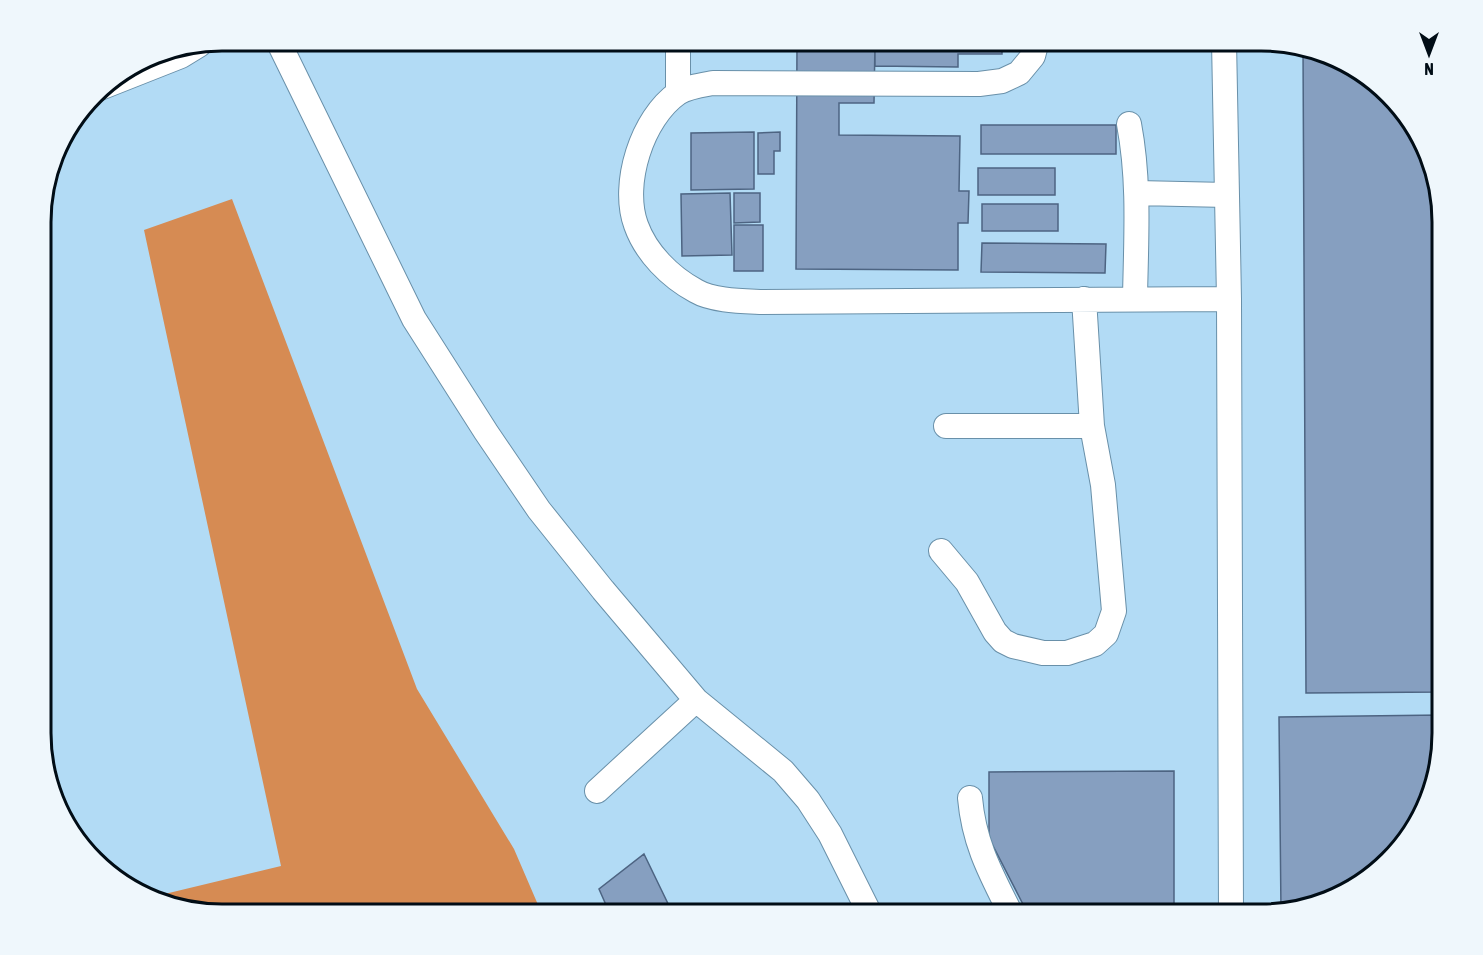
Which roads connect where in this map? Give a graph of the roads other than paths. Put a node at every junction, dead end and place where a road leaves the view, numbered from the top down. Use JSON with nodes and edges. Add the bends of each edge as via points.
{"nodes":[{"id":1,"x":283,"y":51,"type":"edge"},
{"id":2,"x":678,"y":51,"type":"edge"},
{"id":3,"x":1034,"y":51,"type":"edge"},
{"id":4,"x":1224,"y":51,"type":"edge"},
{"id":5,"x":181,"y":56,"type":"edge"},
{"id":6,"x":138,"y":73,"type":"edge"},
{"id":7,"x":678,"y":93,"type":"junction"},
{"id":8,"x":1129,"y":124,"type":"dead end"},
{"id":9,"x":1137,"y":194,"type":"junction"},
{"id":10,"x":1227,"y":195,"type":"junction"},
{"id":11,"x":1135,"y":298,"type":"junction"},
{"id":12,"x":1084,"y":299,"type":"junction"},
{"id":13,"x":1229,"y":299,"type":"junction"},
{"id":14,"x":946,"y":426,"type":"dead end"},
{"id":15,"x":1092,"y":426,"type":"junction"},
{"id":16,"x":941,"y":551,"type":"dead end"},
{"id":17,"x":696,"y":700,"type":"junction"},
{"id":18,"x":597,"y":790,"type":"dead end"},
{"id":19,"x":970,"y":798,"type":"dead end"},
{"id":20,"x":865,"y":904,"type":"edge"},
{"id":21,"x":1006,"y":904,"type":"edge"},
{"id":22,"x":1231,"y":904,"type":"edge"}],
"edges":[{"from":1,"to":17,"type":"street","via":[[414,318],[480,423],[539,510]]},
{"from":2,"to":7,"type":"street"},
{"from":3,"to":7,"type":"street","via":[[1019,73],[1002,81],[713,83]]},
{"from":4,"to":10,"type":"street"},
{"from":5,"to":6,"type":"street"},
{"from":7,"to":12,"type":"street","via":[[645,134],[634,162],[631,195],[636,225],[651,252],[669,272],[698,293],[763,302]]},
{"from":8,"to":9,"type":"street"},
{"from":9,"to":10,"type":"street"},
{"from":9,"to":11,"type":"street"},
{"from":10,"to":13,"type":"street"},
{"from":11,"to":12,"type":"street"},
{"from":11,"to":13,"type":"street"},
{"from":12,"to":15,"type":"street"},
{"from":13,"to":22,"type":"street"},
{"from":14,"to":15,"type":"street"},
{"from":15,"to":16,"type":"street","via":[[1103,485],[1114,611],[1106,634],[1095,644],[1067,653],[1043,654],[1003,641],[967,582]]},
{"from":17,"to":18,"type":"street"},
{"from":17,"to":20,"type":"street","via":[[783,771],[808,800]]},
{"from":19,"to":21,"type":"street","via":[[981,853]]}]}
